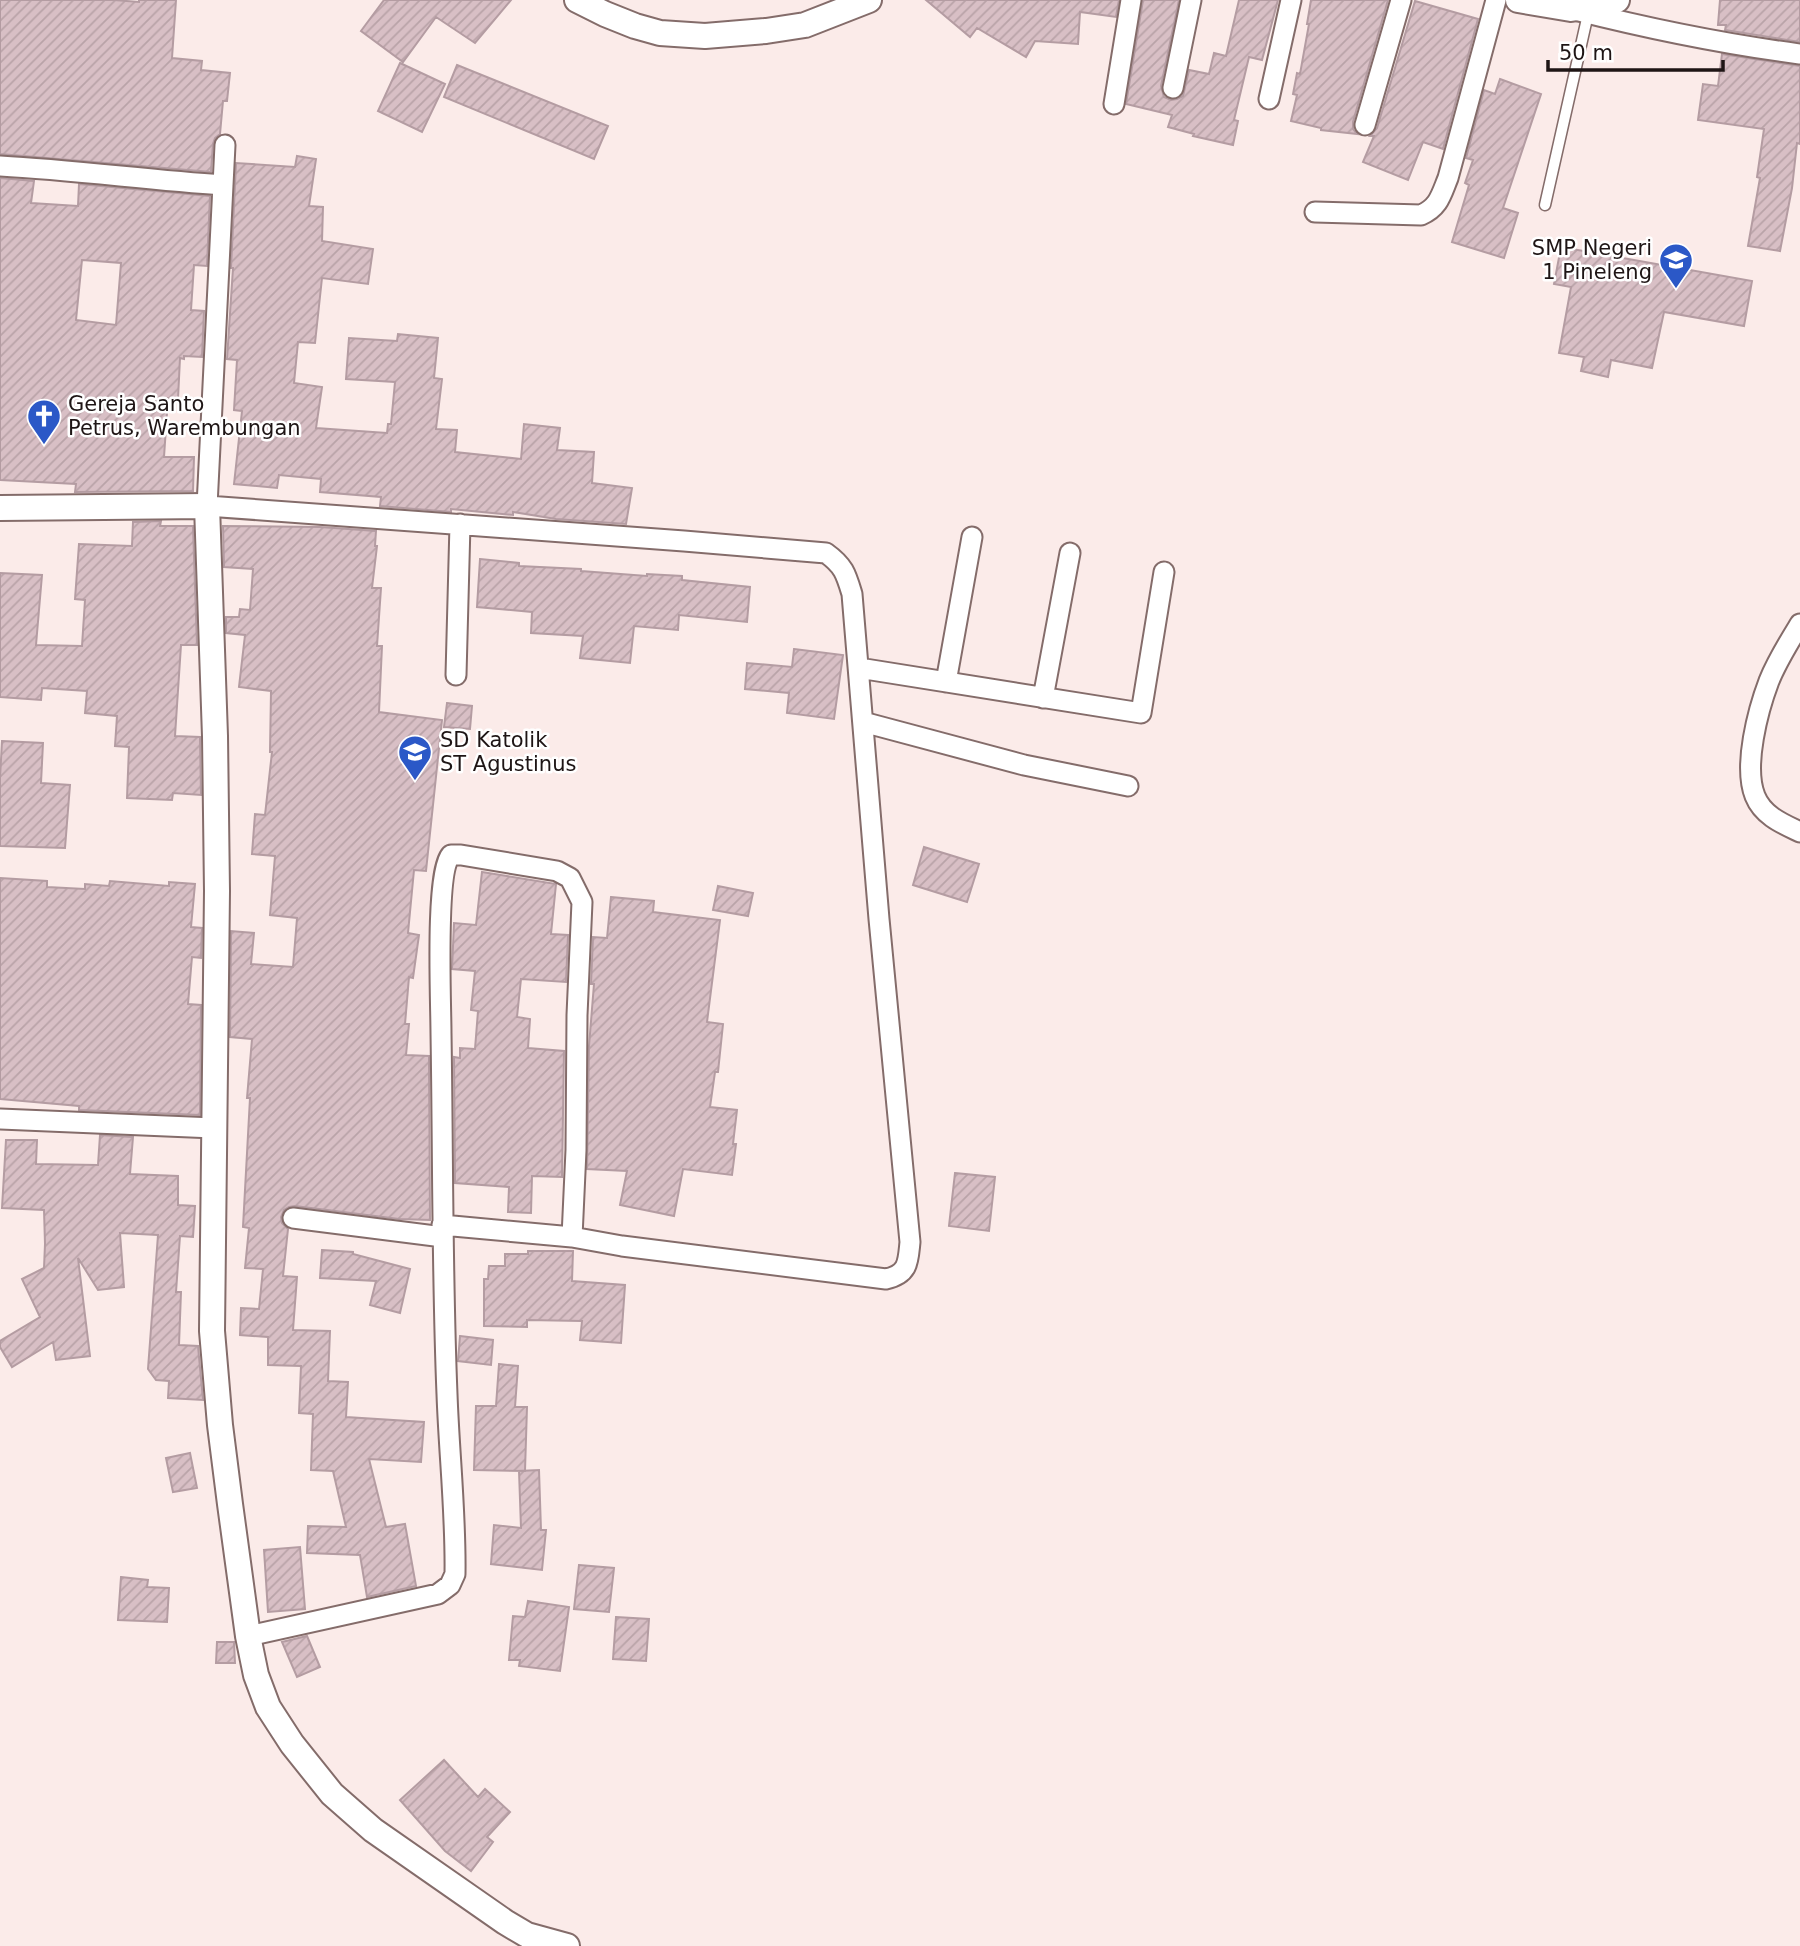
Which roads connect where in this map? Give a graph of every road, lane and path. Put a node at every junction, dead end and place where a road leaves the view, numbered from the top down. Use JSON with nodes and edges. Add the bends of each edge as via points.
{"nodes":[{"id":1,"x":577,"y":0,"type":"edge"},
{"id":2,"x":869,"y":0,"type":"edge"},
{"id":3,"x":1131,"y":0,"type":"edge"},
{"id":4,"x":1191,"y":0,"type":"edge"},
{"id":5,"x":1291,"y":0,"type":"edge"},
{"id":6,"x":1401,"y":0,"type":"edge"},
{"id":7,"x":1496,"y":0,"type":"edge"},
{"id":8,"x":1518,"y":0,"type":"edge"},
{"id":9,"x":1617,"y":0,"type":"edge"},
{"id":10,"x":1580,"y":11,"type":"junction"},
{"id":11,"x":1800,"y":54,"type":"edge"},
{"id":12,"x":1173,"y":88,"type":"dead end"},
{"id":13,"x":1269,"y":99,"type":"dead end"},
{"id":14,"x":1114,"y":104,"type":"dead end"},
{"id":15,"x":1365,"y":125,"type":"dead end"},
{"id":16,"x":225,"y":145,"type":"dead end"},
{"id":17,"x":0,"y":166,"type":"edge"},
{"id":18,"x":223,"y":185,"type":"junction"},
{"id":19,"x":1545,"y":205,"type":"dead end"},
{"id":20,"x":1315,"y":212,"type":"dead end"},
{"id":21,"x":207,"y":506,"type":"junction"},
{"id":22,"x":0,"y":508,"type":"edge"},
{"id":23,"x":460,"y":524,"type":"junction"},
{"id":24,"x":972,"y":537,"type":"dead end"},
{"id":25,"x":1070,"y":553,"type":"dead end"},
{"id":26,"x":1164,"y":572,"type":"dead end"},
{"id":27,"x":1800,"y":624,"type":"edge"},
{"id":28,"x":859,"y":668,"type":"junction"},
{"id":29,"x":456,"y":674,"type":"dead end"},
{"id":30,"x":946,"y":682,"type":"junction"},
{"id":31,"x":1043,"y":698,"type":"junction"},
{"id":32,"x":863,"y":722,"type":"junction"},
{"id":33,"x":1128,"y":786,"type":"dead end"},
{"id":34,"x":1800,"y":832,"type":"edge"},
{"id":35,"x":0,"y":1119,"type":"edge"},
{"id":36,"x":214,"y":1128,"type":"junction"},
{"id":37,"x":293,"y":1218,"type":"dead end"},
{"id":38,"x":443,"y":1231,"type":"junction"},
{"id":39,"x":572,"y":1237,"type":"junction"},
{"id":40,"x":248,"y":1636,"type":"junction"},
{"id":41,"x":567,"y":1946,"type":"edge"}],
"edges":[{"from":1,"to":2,"type":"street","via":[[635,26],[705,36],[805,24]]},
{"from":3,"to":14,"type":"street"},
{"from":4,"to":12,"type":"street"},
{"from":5,"to":13,"type":"street"},
{"from":6,"to":15,"type":"street"},
{"from":7,"to":20,"type":"street","via":[[1448,178],[1432,211],[1421,215]]},
{"from":8,"to":10,"type":"street"},
{"from":9,"to":10,"type":"street"},
{"from":10,"to":11,"type":"street","via":[[1719,43]]},
{"from":10,"to":19,"type":"lane"},
{"from":16,"to":18,"type":"street"},
{"from":17,"to":18,"type":"street"},
{"from":18,"to":21,"type":"street"},
{"from":21,"to":22,"type":"street"},
{"from":21,"to":23,"type":"street"},
{"from":21,"to":36,"type":"street","via":[[216,775]]},
{"from":23,"to":28,"type":"street","via":[[826,553],[846,574],[852,594]]},
{"from":23,"to":29,"type":"street"},
{"from":24,"to":30,"type":"street"},
{"from":25,"to":31,"type":"street"},
{"from":26,"to":31,"type":"street","via":[[1141,713]]},
{"from":27,"to":34,"type":"street","via":[[1770,680],[1756,724],[1750,765],[1755,796],[1764,809],[1776,821]]},
{"from":28,"to":30,"type":"street"},
{"from":28,"to":32,"type":"street"},
{"from":30,"to":31,"type":"street"},
{"from":32,"to":33,"type":"street","via":[[1024,765]]},
{"from":32,"to":39,"type":"street","via":[[910,1242],[908,1264],[898,1276],[887,1279]]},
{"from":35,"to":36,"type":"street"},
{"from":36,"to":40,"type":"street","via":[[212,1331]]},
{"from":37,"to":38,"type":"street"},
{"from":38,"to":39,"type":"street"},
{"from":38,"to":39,"type":"street","via":[[440,926],[446,860],[455,855],[557,871],[570,878],[582,902]]},
{"from":38,"to":40,"type":"street","via":[[455,1565],[450,1585],[438,1594]]},
{"from":40,"to":41,"type":"street","via":[[268,1707],[332,1794],[373,1830],[505,1922],[527,1935]]}]}
